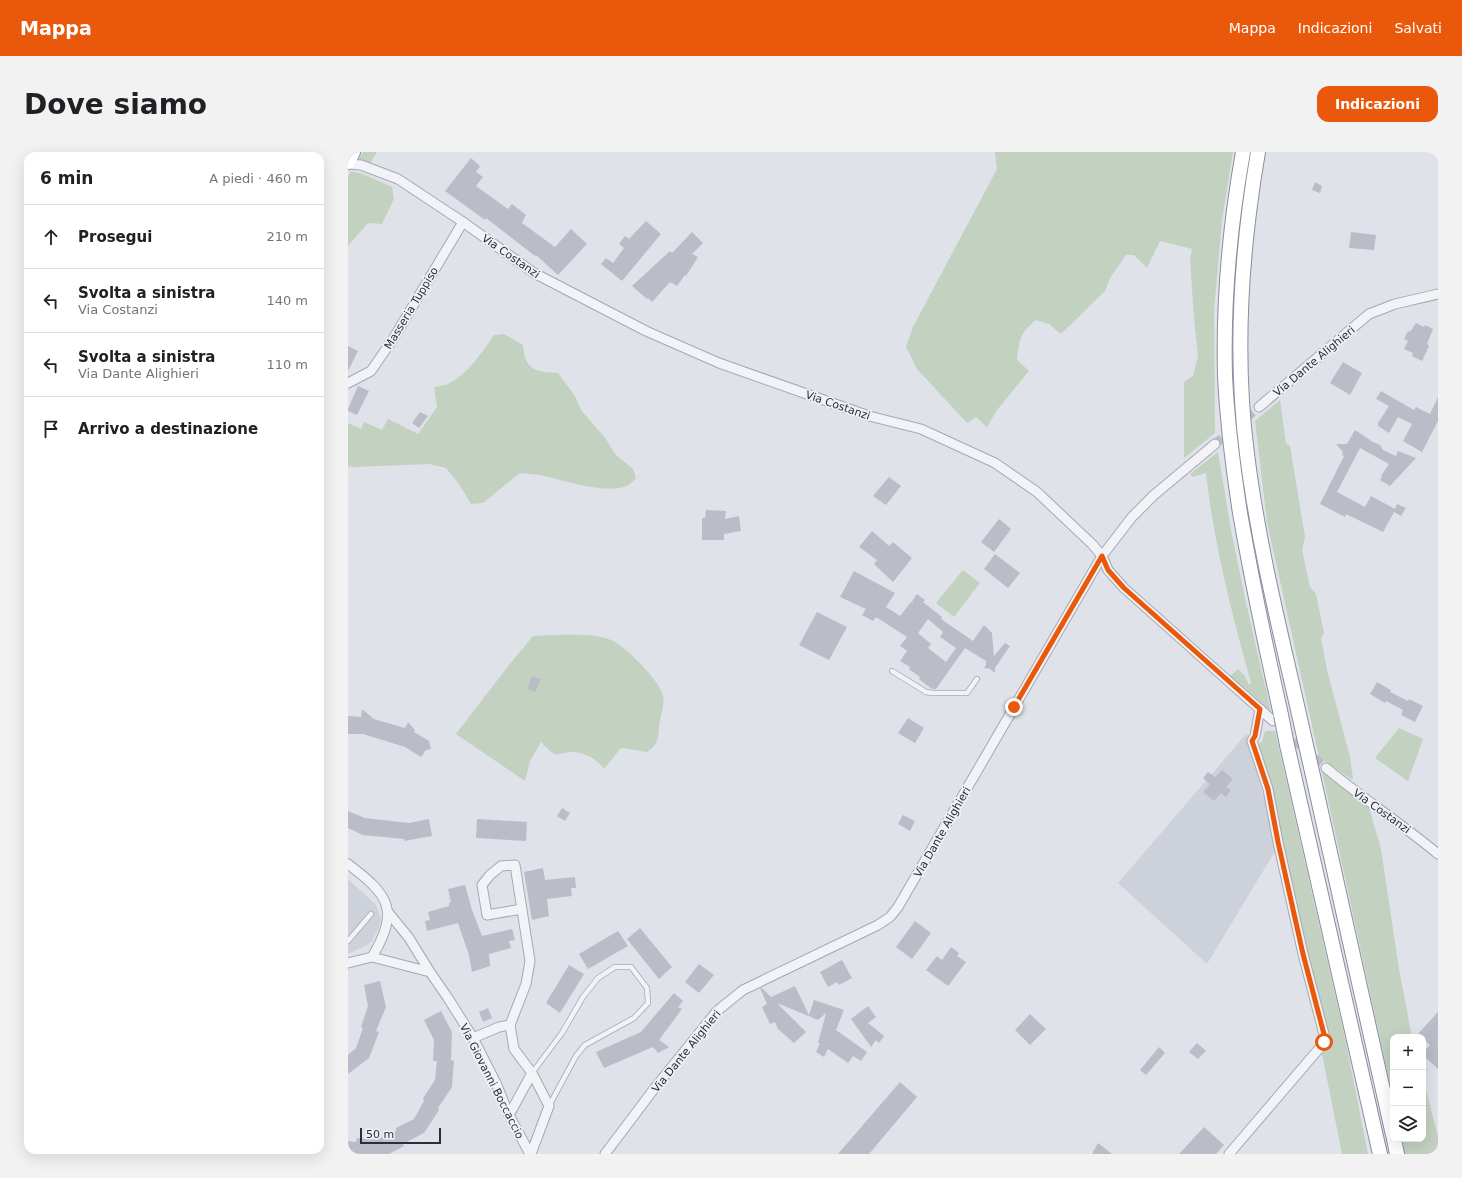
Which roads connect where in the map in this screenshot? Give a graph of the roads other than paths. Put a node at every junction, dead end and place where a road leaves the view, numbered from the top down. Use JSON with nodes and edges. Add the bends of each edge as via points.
{"nodes":[{"id":1,"x":353,"y":152,"type":"edge"},
{"id":2,"x":1243,"y":152,"type":"edge"},
{"id":3,"x":1258,"y":152,"type":"edge"},
{"id":4,"x":348,"y":163,"type":"edge"},
{"id":5,"x":464,"y":222,"type":"junction"},
{"id":6,"x":1438,"y":294,"type":"edge"},
{"id":7,"x":348,"y":384,"type":"edge"},
{"id":8,"x":1259,"y":407,"type":"tunnel mouth"},
{"id":9,"x":1215,"y":444,"type":"tunnel mouth"},
{"id":10,"x":1102,"y":556,"type":"junction"},
{"id":11,"x":892,"y":670,"type":"dead end"},
{"id":12,"x":977,"y":679,"type":"dead end"},
{"id":13,"x":1260,"y":709,"type":"junction"},
{"id":14,"x":1277,"y":718,"type":"junction"},
{"id":15,"x":1326,"y":768,"type":"tunnel mouth"},
{"id":16,"x":1438,"y":854,"type":"edge"},
{"id":17,"x":348,"y":864,"type":"edge"},
{"id":18,"x":522,"y":909,"type":"junction"},
{"id":19,"x":388,"y":912,"type":"junction"},
{"id":20,"x":370,"y":914,"type":"dead end"},
{"id":21,"x":348,"y":941,"type":"edge"},
{"id":22,"x":372,"y":957,"type":"junction"},
{"id":23,"x":348,"y":963,"type":"edge"},
{"id":24,"x":430,"y":972,"type":"junction"},
{"id":25,"x":510,"y":1026,"type":"junction"},
{"id":26,"x":472,"y":1038,"type":"junction"},
{"id":27,"x":532,"y":1073,"type":"junction"},
{"id":28,"x":549,"y":1106,"type":"junction"},
{"id":29,"x":508,"y":1115,"type":"junction"},
{"id":30,"x":1390,"y":1122,"type":"edge"},
{"id":31,"x":1395,"y":1142,"type":"edge"},
{"id":32,"x":531,"y":1154,"type":"edge"},
{"id":33,"x":605,"y":1154,"type":"edge"},
{"id":34,"x":1229,"y":1154,"type":"edge"},
{"id":35,"x":1380,"y":1154,"type":"edge"},
{"id":36,"x":1397,"y":1154,"type":"edge"}],
"edges":[{"from":1,"to":4,"type":"highway"},
{"from":2,"to":14,"type":"highway","via":[[1235,200],[1226,295],[1227,406],[1243,527]]},
{"from":3,"to":30,"type":"highway","bridge":true,"via":[[1243,269],[1240,339],[1246,452],[1258,526]]},
{"from":4,"to":5,"type":"street","name":"Via Costanzi","via":[[361,165],[398,179]]},
{"from":5,"to":7,"type":"street","name":"Masseria Tuppiso","via":[[371,371]]},
{"from":5,"to":10,"type":"street","name":"Via Costanzi","via":[[534,273],[646,331],[719,363],[869,416],[922,429],[995,463],[1037,492]]},
{"from":6,"to":8,"type":"street","name":"Via Dante Alighieri","via":[[1395,304],[1369,314]]},
{"from":9,"to":10,"type":"street","name":"Via Dante Alighieri","via":[[1154,495],[1132,517]]},
{"from":10,"to":13,"type":"street","name":"Via Costanzi","via":[[1108,570],[1124,588]]},
{"from":10,"to":33,"type":"street","name":"Via Dante Alighieri","via":[[890,917],[743,990],[717,1011]]},
{"from":11,"to":12,"type":"lane","via":[[921,690],[932,693],[967,693]]},
{"from":13,"to":14,"type":"street","name":"Via Costanzi"},
{"from":13,"to":34,"type":"street","via":[[1252,741],[1268,789],[1303,954],[1325,1038],[1323,1045]]},
{"from":14,"to":35,"type":"highway","bridge":true,"via":[[1287,744]]},
{"from":15,"to":16,"type":"street","name":"Via Costanzi"},
{"from":17,"to":19,"type":"street","via":[[371,882],[380,893]]},
{"from":18,"to":18,"type":"street","via":[[516,865],[502,866],[482,885],[487,915]]},
{"from":18,"to":25,"type":"street","via":[[530,961],[526,984]]},
{"from":19,"to":22,"type":"street","via":[[381,941]]},
{"from":19,"to":24,"type":"street","name":"Via Giovanni Boccaccio","via":[[410,938]]},
{"from":20,"to":21,"type":"lane"},
{"from":22,"to":23,"type":"street"},
{"from":22,"to":24,"type":"street"},
{"from":24,"to":26,"type":"street","name":"Via Giovanni Boccaccio"},
{"from":25,"to":26,"type":"street","via":[[499,1027]]},
{"from":25,"to":27,"type":"street","via":[[514,1049]]},
{"from":26,"to":29,"type":"street","name":"Via Giovanni Boccaccio","via":[[496,1083]]},
{"from":27,"to":28,"type":"street"},
{"from":27,"to":28,"type":"lane","via":[[562,1033],[582,997],[598,978],[615,967],[631,967],[647,988],[648,1003],[634,1018],[585,1045],[576,1056]]},
{"from":27,"to":29,"type":"street"},
{"from":28,"to":32,"type":"street"},
{"from":29,"to":32,"type":"street","name":"Via Giovanni Boccaccio"},
{"from":31,"to":36,"type":"highway"}]}
